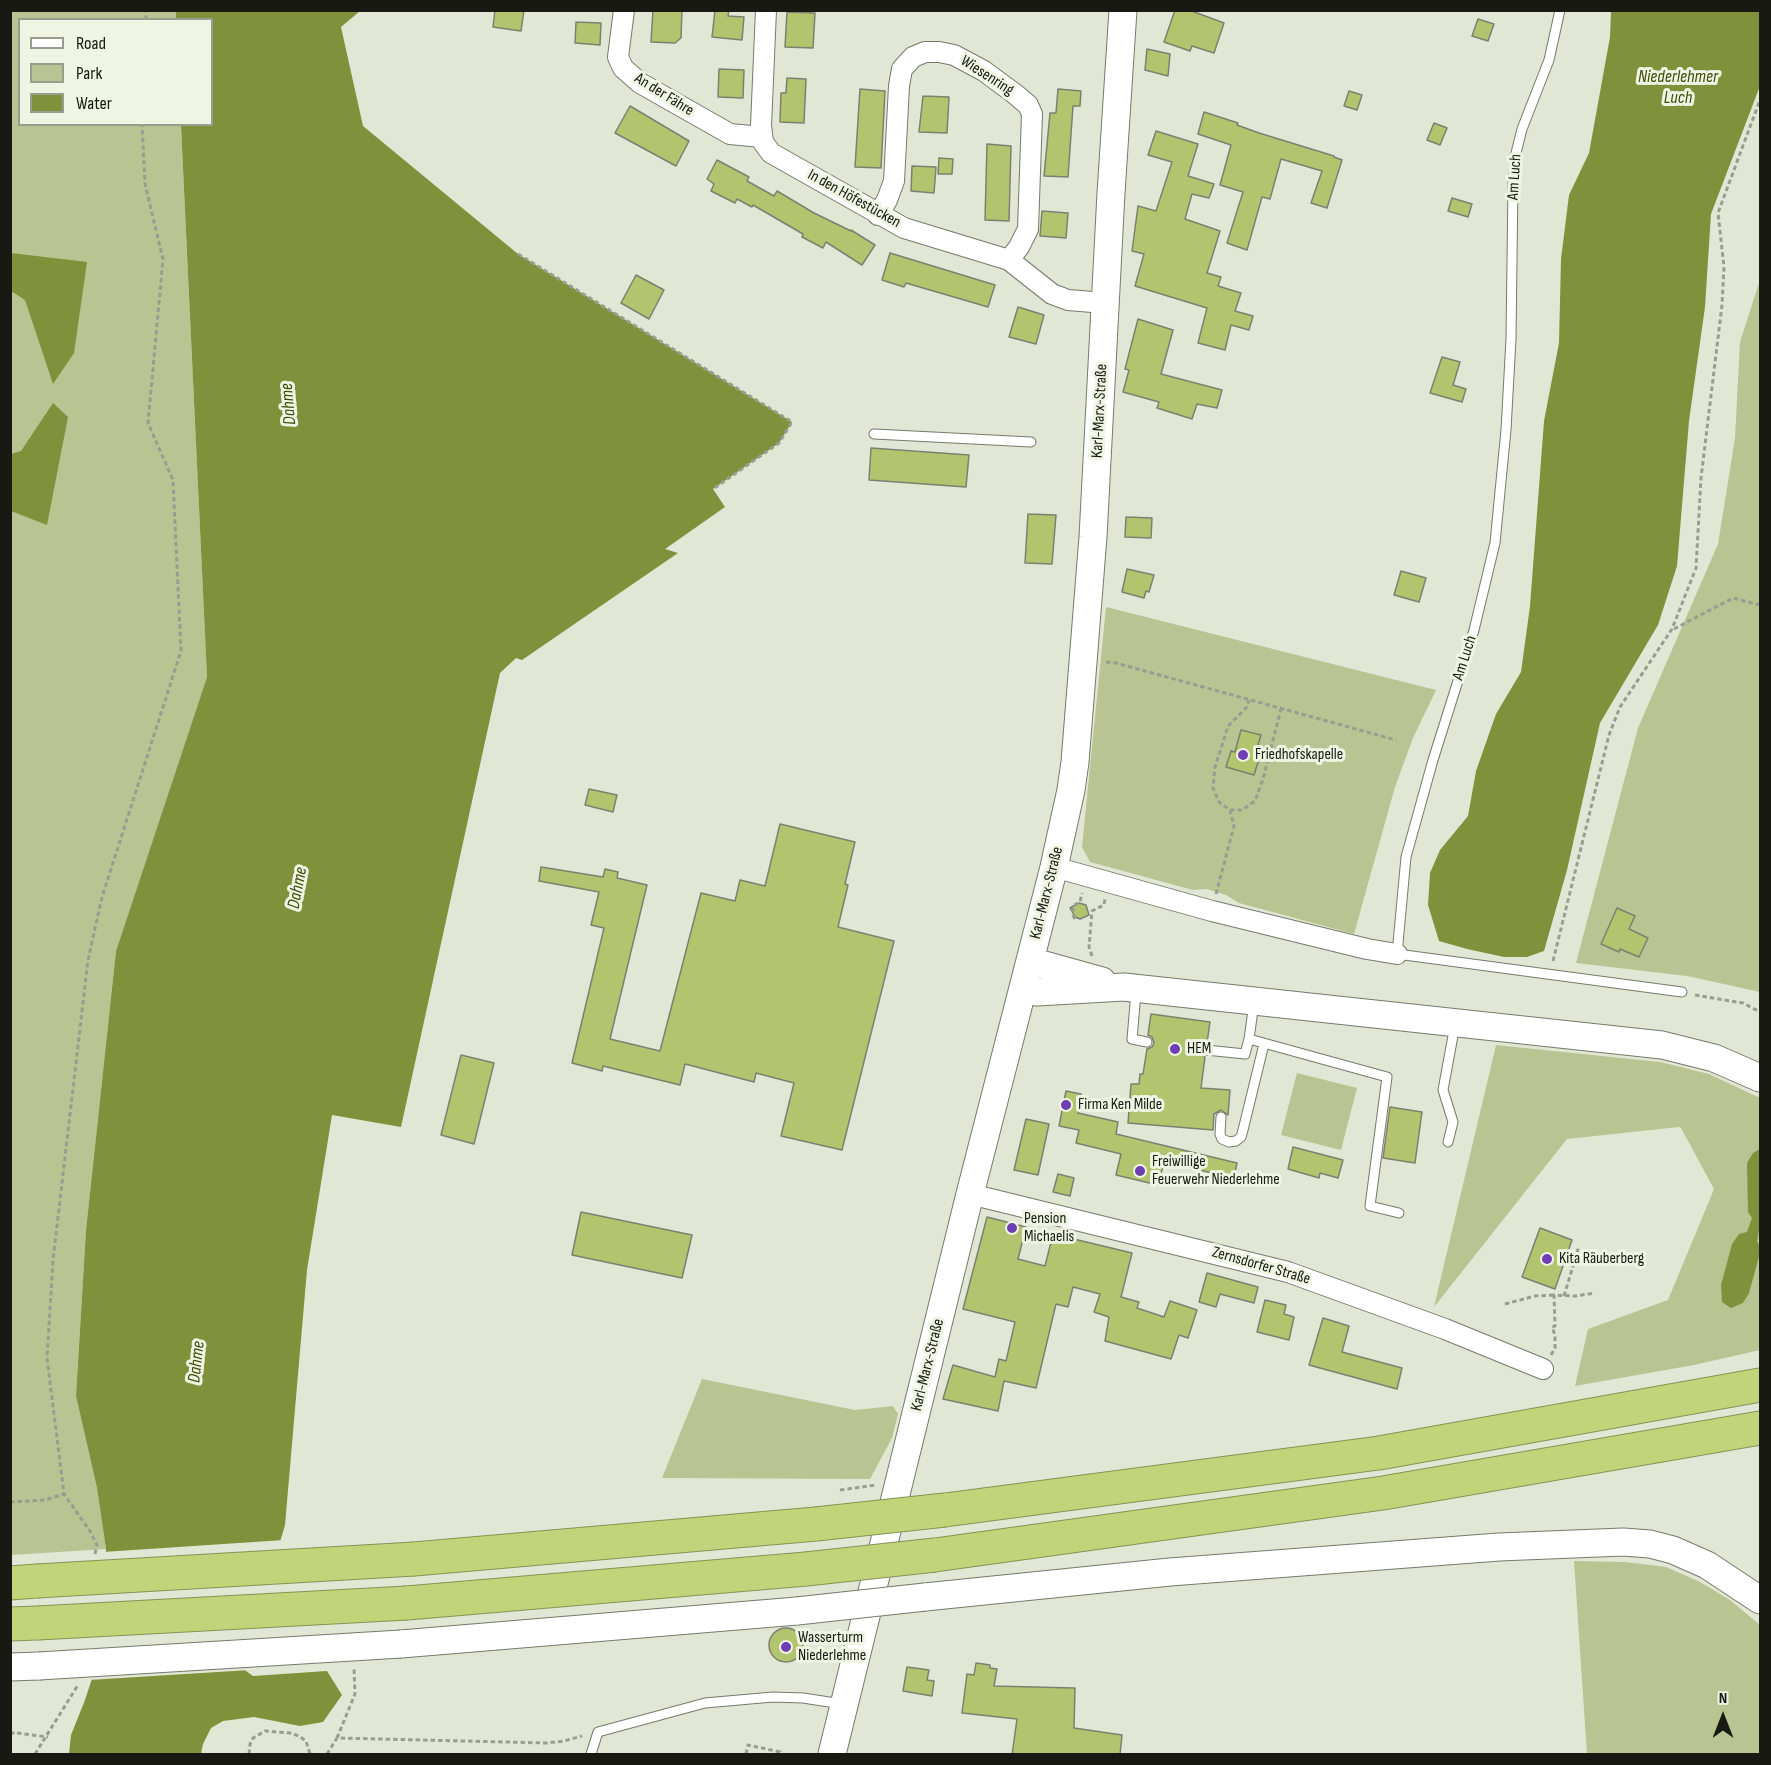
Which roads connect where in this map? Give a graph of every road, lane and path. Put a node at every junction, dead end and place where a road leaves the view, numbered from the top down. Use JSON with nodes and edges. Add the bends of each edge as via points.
{"nodes":[{"id":1,"x":624,"y":10,"type":"edge"},
{"id":2,"x":766,"y":10,"type":"edge"},
{"id":3,"x":1123,"y":10,"type":"edge"},
{"id":4,"x":1560,"y":10,"type":"edge"},
{"id":5,"x":1761,"y":100,"type":"edge"},
{"id":6,"x":142,"y":126,"type":"edge"},
{"id":7,"x":762,"y":137,"type":"junction"},
{"id":8,"x":878,"y":215,"type":"junction"},
{"id":9,"x":518,"y":254,"type":"dead end"},
{"id":10,"x":1009,"y":260,"type":"junction"},
{"id":11,"x":1105,"y":303,"type":"junction"},
{"id":12,"x":874,"y":434,"type":"dead end"},
{"id":13,"x":1031,"y":442,"type":"dead end"},
{"id":14,"x":713,"y":489,"type":"dead end"},
{"id":15,"x":1761,"y":605,"type":"edge"},
{"id":16,"x":1672,"y":629,"type":"junction"},
{"id":17,"x":1084,"y":660,"type":"junction"},
{"id":18,"x":1249,"y":700,"type":"junction"},
{"id":19,"x":1281,"y":709,"type":"junction"},
{"id":20,"x":1396,"y":740,"type":"dead end"},
{"id":21,"x":1230,"y":810,"type":"junction"},
{"id":22,"x":1054,"y":867,"type":"junction"},
{"id":23,"x":1087,"y":877,"type":"junction"},
{"id":24,"x":1109,"y":883,"type":"junction"},
{"id":25,"x":1212,"y":911,"type":"junction"},
{"id":26,"x":1075,"y":919,"type":"dead end"},
{"id":27,"x":1397,"y":954,"type":"junction"},
{"id":28,"x":1030,"y":961,"type":"junction"},
{"id":29,"x":1550,"y":975,"type":"junction"},
{"id":30,"x":1120,"y":986,"type":"junction"},
{"id":31,"x":1023,"y":988,"type":"junction"},
{"id":32,"x":1682,"y":992,"type":"joint"},
{"id":33,"x":1254,"y":1001,"type":"junction"},
{"id":34,"x":1761,"y":1012,"type":"edge"},
{"id":35,"x":1455,"y":1022,"type":"junction"},
{"id":36,"x":1249,"y":1039,"type":"junction"},
{"id":37,"x":1148,"y":1042,"type":"dead end"},
{"id":38,"x":1264,"y":1044,"type":"junction"},
{"id":39,"x":1206,"y":1050,"type":"dead end"},
{"id":40,"x":1761,"y":1078,"type":"edge"},
{"id":41,"x":1221,"y":1117,"type":"dead end"},
{"id":42,"x":1448,"y":1142,"type":"dead end"},
{"id":43,"x":970,"y":1194,"type":"junction"},
{"id":44,"x":1399,"y":1213,"type":"dead end"},
{"id":45,"x":1579,"y":1246,"type":"dead end"},
{"id":46,"x":1595,"y":1293,"type":"dead end"},
{"id":47,"x":1554,"y":1295,"type":"junction"},
{"id":48,"x":1564,"y":1296,"type":"junction"},
{"id":49,"x":1505,"y":1304,"type":"dead end"},
{"id":50,"x":1555,"y":1335,"type":"dead end"},
{"id":51,"x":1543,"y":1369,"type":"dead end"},
{"id":52,"x":1761,"y":1385,"type":"edge"},
{"id":53,"x":1761,"y":1428,"type":"edge"},
{"id":54,"x":884,"y":1485,"type":"dead end"},
{"id":55,"x":840,"y":1490,"type":"dead end"},
{"id":56,"x":10,"y":1502,"type":"edge"},
{"id":57,"x":24,"y":1582,"type":"edge"},
{"id":58,"x":1761,"y":1600,"type":"edge"},
{"id":59,"x":24,"y":1624,"type":"edge"},
{"id":60,"x":10,"y":1667,"type":"edge"},
{"id":61,"x":845,"y":1705,"type":"junction"},
{"id":62,"x":598,"y":1732,"type":"junction"},
{"id":63,"x":10,"y":1733,"type":"edge"},
{"id":64,"x":48,"y":1737,"type":"dead end"},
{"id":65,"x":249,"y":1755,"type":"edge"},
{"id":66,"x":310,"y":1755,"type":"edge"},
{"id":67,"x":327,"y":1755,"type":"edge"},
{"id":68,"x":591,"y":1755,"type":"edge"},
{"id":69,"x":746,"y":1755,"type":"edge"},
{"id":70,"x":780,"y":1755,"type":"edge"},
{"id":71,"x":832,"y":1755,"type":"edge"}],
"edges":[{"from":1,"to":7,"type":"street","name":"An der Fähre","via":[[618,57],[623,68],[640,83],[730,134]]},
{"from":2,"to":7,"type":"street"},
{"from":3,"to":11,"type":"street","name":"Karl-Marx-Straße"},
{"from":4,"to":27,"type":"lane","name":"Am Luch","via":[[1549,60],[1516,153],[1506,430],[1495,543],[1474,630],[1406,857]]},
{"from":5,"to":16,"type":"path","via":[[1718,213],[1723,295],[1701,478],[1696,568]]},
{"from":6,"to":56,"type":"path","via":[[145,184],[163,259],[148,423],[173,480],[181,651],[102,897],[88,960],[54,1260],[47,1358],[64,1494],[45,1500]]},
{"from":7,"to":8,"type":"street","name":"In den Höfestücken","via":[[771,153]]},
{"from":8,"to":10,"type":"street","name":"In den Höfestücken","via":[[904,228]]},
{"from":8,"to":10,"type":"street","name":"Wiesenring","via":[[894,181],[902,69],[912,57],[925,52],[954,55],[1007,88],[1028,105],[1032,114],[1028,229]]},
{"from":9,"to":14,"type":"path","via":[[792,422],[779,443]]},
{"from":10,"to":11,"type":"street","name":"In den Höfestücken","via":[[1052,294],[1068,300]]},
{"from":11,"to":17,"type":"street","name":"Karl-Marx-Straße"},
{"from":12,"to":13,"type":"lane"},
{"from":15,"to":16,"type":"path","via":[[1733,598]]},
{"from":16,"to":29,"type":"path","via":[[1620,707],[1609,735]]},
{"from":17,"to":18,"type":"path","via":[[1116,663]]},
{"from":17,"to":22,"type":"street","name":"Karl-Marx-Straße","via":[[1075,762]]},
{"from":18,"to":19,"type":"path"},
{"from":18,"to":21,"type":"path","via":[[1228,726],[1215,767],[1213,788],[1219,802]]},
{"from":19,"to":20,"type":"path"},
{"from":19,"to":21,"type":"path","via":[[1255,801],[1242,810]]},
{"from":21,"to":25,"type":"path","via":[[1234,826]]},
{"from":22,"to":23,"type":"street"},
{"from":22,"to":28,"type":"street","name":"Karl-Marx-Straße"},
{"from":23,"to":24,"type":"street"},
{"from":23,"to":26,"type":"path","via":[[1080,902],[1071,913]]},
{"from":24,"to":25,"type":"street"},
{"from":24,"to":30,"type":"path","via":[[1104,905],[1092,911],[1089,947]]},
{"from":25,"to":27,"type":"street"},
{"from":27,"to":29,"type":"lane"},
{"from":28,"to":30,"type":"street"},
{"from":28,"to":31,"type":"street","name":"Karl-Marx-Straße"},
{"from":29,"to":32,"type":"lane"},
{"from":30,"to":31,"type":"street","via":[[1037,992]]},
{"from":30,"to":33,"type":"street"},
{"from":30,"to":37,"type":"lane","via":[[1132,1039]]},
{"from":31,"to":43,"type":"street","name":"Karl-Marx-Straße"},
{"from":32,"to":34,"type":"path","via":[[1743,1003]]},
{"from":33,"to":35,"type":"street"},
{"from":33,"to":36,"type":"lane"},
{"from":35,"to":40,"type":"street","via":[[1662,1045],[1714,1058]]},
{"from":35,"to":42,"type":"lane","via":[[1443,1090],[1453,1122]]},
{"from":36,"to":38,"type":"lane"},
{"from":36,"to":39,"type":"lane","via":[[1245,1054]]},
{"from":38,"to":41,"type":"lane","via":[[1241,1137],[1236,1141],[1222,1138]]},
{"from":38,"to":44,"type":"lane","via":[[1387,1077],[1370,1206]]},
{"from":43,"to":51,"type":"street","name":"Zernsdorfer Straße","via":[[1288,1272]]},
{"from":43,"to":61,"type":"street","name":"Karl-Marx-Straße"},
{"from":45,"to":48,"type":"path"},
{"from":46,"to":48,"type":"path"},
{"from":47,"to":48,"type":"path"},
{"from":47,"to":49,"type":"path"},
{"from":47,"to":50,"type":"path","via":[[1555,1326],[1551,1327]]},
{"from":52,"to":57,"type":"highway","bridge":true,"via":[[1379,1453],[945,1510],[414,1559]]},
{"from":53,"to":59,"type":"highway","bridge":true,"via":[[1383,1493],[935,1555],[407,1603]]},
{"from":54,"to":55,"type":"path"},
{"from":58,"to":60,"type":"street","bridge":true,"via":[[1707,1564],[1650,1544],[1623,1542],[1500,1547],[1170,1572],[797,1611],[401,1644]]},
{"from":61,"to":62,"type":"lane","via":[[773,1697],[705,1703]]},
{"from":61,"to":71,"type":"street","name":"Karl-Marx-Straße"},
{"from":62,"to":67,"type":"path","via":[[547,1743],[337,1738]]},
{"from":62,"to":68,"type":"lane"},
{"from":63,"to":64,"type":"path","bridge":true},
{"from":65,"to":66,"type":"path","via":[[253,1738],[265,1731],[299,1736],[306,1741]]},
{"from":69,"to":70,"type":"path","via":[[748,1745]]}]}
